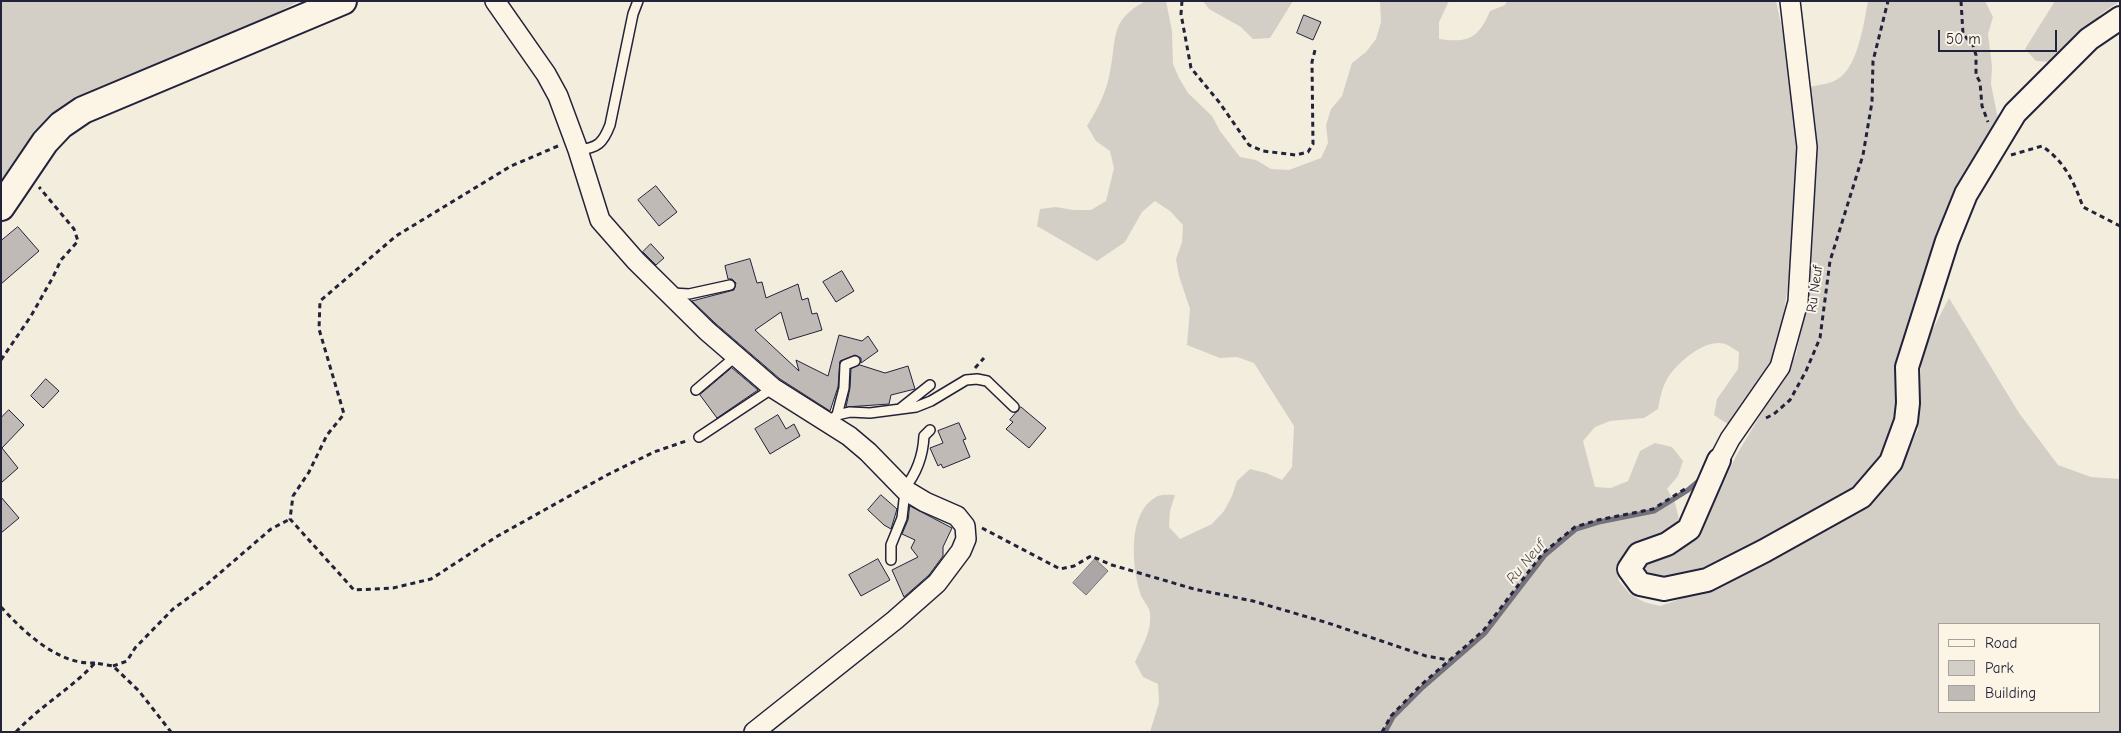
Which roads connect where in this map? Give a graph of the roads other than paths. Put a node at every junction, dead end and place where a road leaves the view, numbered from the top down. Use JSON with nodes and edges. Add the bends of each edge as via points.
{"nodes":[{"id":1,"x":343,"y":1,"type":"edge"},
{"id":2,"x":495,"y":1,"type":"edge"},
{"id":3,"x":638,"y":1,"type":"edge"},
{"id":4,"x":1790,"y":1,"type":"edge"},
{"id":5,"x":2120,"y":18,"type":"edge"},
{"id":6,"x":576,"y":145,"type":"junction"},
{"id":7,"x":1,"y":208,"type":"edge"},
{"id":8,"x":730,"y":285,"type":"dead end"},
{"id":9,"x":667,"y":292,"type":"junction"},
{"id":10,"x":735,"y":357,"type":"junction"},
{"id":11,"x":855,"y":360,"type":"dead end"},
{"id":12,"x":930,"y":385,"type":"dead end"},
{"id":13,"x":772,"y":388,"type":"junction"},
{"id":14,"x":696,"y":390,"type":"dead end"},
{"id":15,"x":1014,"y":407,"type":"dead end"},
{"id":16,"x":899,"y":410,"type":"junction"},
{"id":17,"x":832,"y":419,"type":"junction"},
{"id":18,"x":930,"y":430,"type":"dead end"},
{"id":19,"x":699,"y":437,"type":"road end"},
{"id":20,"x":1719,"y":460,"type":"joint"},
{"id":21,"x":904,"y":490,"type":"junction"},
{"id":22,"x":891,"y":560,"type":"dead end"},
{"id":23,"x":754,"y":732,"type":"edge"}],
"edges":[{"from":1,"to":7,"type":"main road","via":[[83,110],[61,125],[45,142]]},
{"from":2,"to":6,"type":"street","via":[[546,74]]},
{"from":3,"to":6,"type":"lane","via":[[605,138],[593,149]]},
{"from":4,"to":20,"type":"street","via":[[1807,148],[1798,302],[1780,367]]},
{"from":5,"to":20,"type":"street","via":[[2089,39],[2015,113],[1966,194],[1908,366],[1906,421],[1891,462],[1862,497],[1708,580],[1664,589],[1640,584],[1629,569],[1639,554],[1667,544],[1689,529]]},
{"from":6,"to":9,"type":"street","via":[[600,220]]},
{"from":8,"to":9,"type":"lane","via":[[689,294]]},
{"from":9,"to":10,"type":"street"},
{"from":10,"to":13,"type":"street"},
{"from":10,"to":14,"type":"lane"},
{"from":11,"to":17,"type":"lane","via":[[845,365],[844,388]]},
{"from":12,"to":16,"type":"lane"},
{"from":13,"to":17,"type":"street"},
{"from":13,"to":19,"type":"lane"},
{"from":15,"to":16,"type":"lane","via":[[987,381],[977,379],[966,380],[916,407]]},
{"from":16,"to":17,"type":"lane"},
{"from":17,"to":21,"type":"street"},
{"from":18,"to":21,"type":"lane","via":[[924,436],[924,448],[915,475]]},
{"from":21,"to":22,"type":"lane","via":[[902,518],[891,545]]},
{"from":21,"to":23,"type":"street","via":[[957,516],[965,526],[966,539],[961,551],[936,583],[895,620]]}]}
